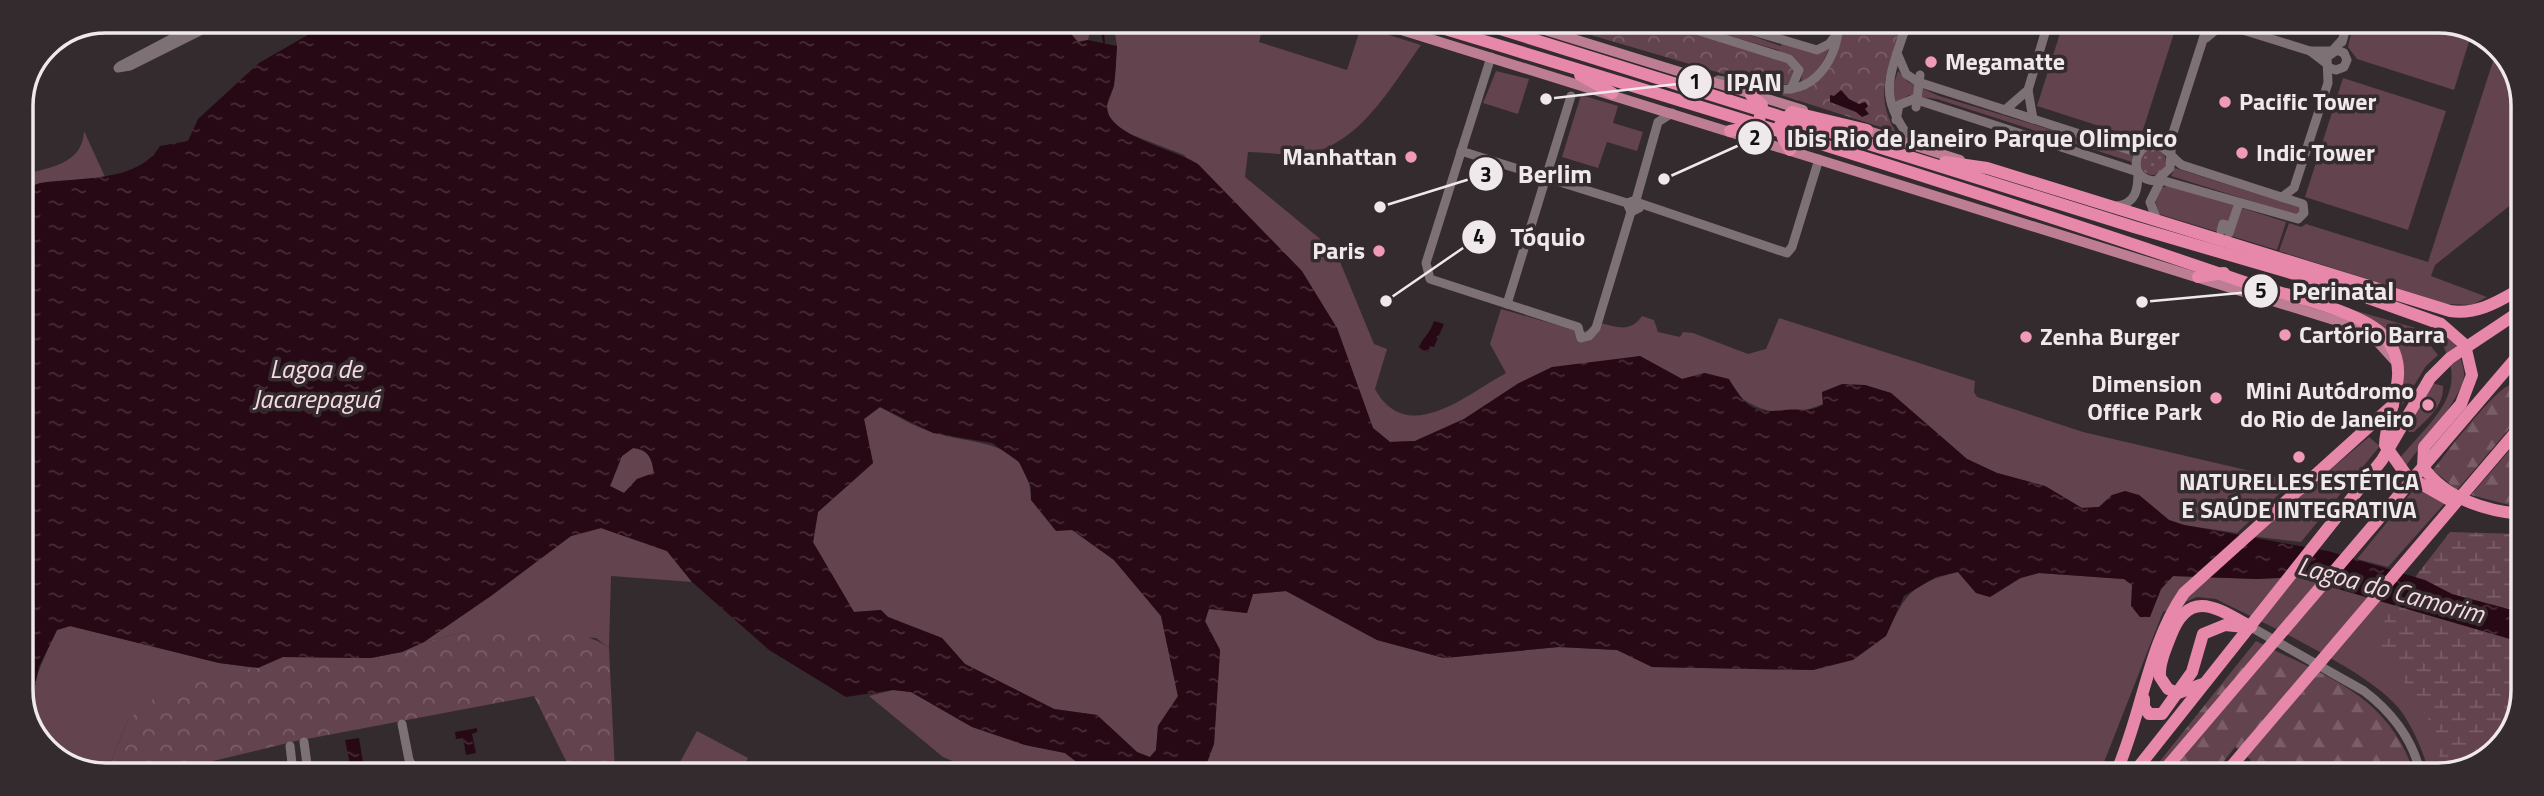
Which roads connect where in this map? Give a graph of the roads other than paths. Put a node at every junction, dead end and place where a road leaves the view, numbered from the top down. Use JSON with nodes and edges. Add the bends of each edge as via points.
{"nodes":[{"id":1,"x":184,"y":33,"type":"edge"},
{"id":2,"x":186,"y":33,"type":"edge"},
{"id":3,"x":1412,"y":33,"type":"edge"},
{"id":4,"x":1457,"y":33,"type":"edge"},
{"id":5,"x":1513,"y":33,"type":"edge"},
{"id":6,"x":1534,"y":33,"type":"edge"},
{"id":7,"x":1557,"y":33,"type":"edge"},
{"id":8,"x":1568,"y":33,"type":"edge"},
{"id":9,"x":1706,"y":33,"type":"edge"},
{"id":10,"x":1760,"y":33,"type":"edge"},
{"id":11,"x":1836,"y":33,"type":"edge"},
{"id":12,"x":1838,"y":33,"type":"edge"},
{"id":13,"x":1904,"y":33,"type":"edge"},
{"id":14,"x":2045,"y":33,"type":"edge"},
{"id":15,"x":2205,"y":33,"type":"edge"},
{"id":16,"x":2212,"y":33,"type":"edge"},
{"id":17,"x":2254,"y":33,"type":"edge"},
{"id":18,"x":2344,"y":33,"type":"edge"},
{"id":19,"x":1572,"y":38,"type":"junction"},
{"id":20,"x":2342,"y":40,"type":"junction"},
{"id":21,"x":2202,"y":42,"type":"junction"},
{"id":22,"x":2310,"y":51,"type":"junction"},
{"id":23,"x":2332,"y":51,"type":"junction"},
{"id":24,"x":1897,"y":53,"type":"junction"},
{"id":25,"x":2344,"y":53,"type":"junction"},
{"id":26,"x":1491,"y":57,"type":"junction"},
{"id":27,"x":1558,"y":64,"type":"junction"},
{"id":28,"x":2328,"y":66,"type":"junction"},
{"id":29,"x":1639,"y":71,"type":"junction"},
{"id":30,"x":1699,"y":77,"type":"junction"},
{"id":31,"x":1919,"y":79,"type":"junction"},
{"id":32,"x":1791,"y":89,"type":"junction"},
{"id":33,"x":2028,"y":90,"type":"junction"},
{"id":34,"x":1612,"y":93,"type":"junction"},
{"id":35,"x":1751,"y":94,"type":"junction"},
{"id":36,"x":1571,"y":96,"type":"dead end"},
{"id":37,"x":1917,"y":104,"type":"junction"},
{"id":38,"x":2005,"y":110,"type":"junction"},
{"id":39,"x":1762,"y":112,"type":"junction"},
{"id":40,"x":1672,"y":113,"type":"junction"},
{"id":41,"x":1783,"y":119,"type":"junction"},
{"id":42,"x":2033,"y":119,"type":"junction"},
{"id":43,"x":1896,"y":120,"type":"junction"},
{"id":44,"x":1755,"y":125,"type":"junction"},
{"id":45,"x":1867,"y":130,"type":"junction"},
{"id":46,"x":1730,"y":131,"type":"junction"},
{"id":47,"x":1780,"y":133,"type":"junction"},
{"id":48,"x":1916,"y":146,"type":"junction"},
{"id":49,"x":2122,"y":147,"type":"junction"},
{"id":50,"x":1790,"y":150,"type":"junction"},
{"id":51,"x":1461,"y":151,"type":"junction"},
{"id":52,"x":2139,"y":153,"type":"junction"},
{"id":53,"x":1903,"y":155,"type":"junction"},
{"id":54,"x":2170,"y":155,"type":"junction"},
{"id":55,"x":1819,"y":159,"type":"junction"},
{"id":56,"x":2117,"y":163,"type":"junction"},
{"id":57,"x":1987,"y":168,"type":"junction"},
{"id":58,"x":2138,"y":172,"type":"junction"},
{"id":59,"x":1547,"y":178,"type":"junction"},
{"id":60,"x":2161,"y":180,"type":"junction"},
{"id":61,"x":2244,"y":186,"type":"junction"},
{"id":62,"x":2073,"y":194,"type":"junction"},
{"id":63,"x":2282,"y":197,"type":"junction"},
{"id":64,"x":1633,"y":205,"type":"junction"},
{"id":65,"x":2111,"y":206,"type":"junction"},
{"id":66,"x":2158,"y":220,"type":"junction"},
{"id":67,"x":2134,"y":227,"type":"junction"},
{"id":68,"x":2224,"y":232,"type":"junction"},
{"id":69,"x":2229,"y":256,"type":"junction"},
{"id":70,"x":2249,"y":260,"type":"junction"},
{"id":71,"x":2301,"y":264,"type":"junction"},
{"id":72,"x":2223,"y":274,"type":"junction"},
{"id":73,"x":2198,"y":277,"type":"junction"},
{"id":74,"x":2247,"y":287,"type":"junction"},
{"id":75,"x":2392,"y":293,"type":"junction"},
{"id":76,"x":2511,"y":294,"type":"edge"},
{"id":77,"x":1507,"y":304,"type":"junction"},
{"id":78,"x":2511,"y":317,"type":"edge"},
{"id":79,"x":2465,"y":345,"type":"junction"},
{"id":80,"x":2511,"y":369,"type":"edge"},
{"id":81,"x":2511,"y":369,"type":"edge"},
{"id":82,"x":2396,"y":402,"type":"junction"},
{"id":83,"x":2511,"y":438,"type":"edge"},
{"id":84,"x":2511,"y":512,"type":"edge"},
{"id":85,"x":2511,"y":518,"type":"edge"},
{"id":86,"x":2251,"y":627,"type":"junction"},
{"id":87,"x":2206,"y":682,"type":"junction"},
{"id":88,"x":2144,"y":688,"type":"junction"},
{"id":89,"x":402,"y":723,"type":"dead end"},
{"id":90,"x":304,"y":742,"type":"dead end"},
{"id":91,"x":290,"y":746,"type":"dead end"},
{"id":92,"x":292,"y":763,"type":"edge"},
{"id":93,"x":307,"y":763,"type":"edge"},
{"id":94,"x":411,"y":763,"type":"edge"},
{"id":95,"x":2120,"y":763,"type":"edge"},
{"id":96,"x":2142,"y":763,"type":"edge"},
{"id":97,"x":2170,"y":763,"type":"edge"},
{"id":98,"x":2179,"y":763,"type":"edge"},
{"id":99,"x":2234,"y":763,"type":"edge"},
{"id":100,"x":2417,"y":763,"type":"edge"}],
"edges":[{"from":1,"to":2,"type":"street","via":[[118,68],[130,66]]},
{"from":3,"to":26,"type":"main road"},
{"from":4,"to":27,"type":"highway"},
{"from":5,"to":29,"type":"highway"},
{"from":6,"to":29,"type":"highway"},
{"from":7,"to":19,"type":"main road"},
{"from":8,"to":19,"type":"street"},
{"from":9,"to":32,"type":"street","via":[[1789,59],[1799,70]]},
{"from":10,"to":11,"type":"street","via":[[1817,50],[1829,44]]},
{"from":12,"to":32,"type":"street","via":[[1821,75],[1806,86]]},
{"from":13,"to":24,"type":"street"},
{"from":14,"to":33,"type":"street"},
{"from":15,"to":21,"type":"street"},
{"from":16,"to":21,"type":"street"},
{"from":17,"to":22,"type":"street"},
{"from":18,"to":20,"type":"street"},
{"from":19,"to":30,"type":"main road"},
{"from":20,"to":23,"type":"street"},
{"from":20,"to":25,"type":"street"},
{"from":21,"to":54,"type":"street"},
{"from":22,"to":23,"type":"street"},
{"from":22,"to":28,"type":"street"},
{"from":23,"to":25,"type":"street"},
{"from":23,"to":28,"type":"street"},
{"from":24,"to":31,"type":"street","via":[[1906,74]]},
{"from":24,"to":43,"type":"street","via":[[1888,93]]},
{"from":25,"to":28,"type":"street","via":[[2344,67]]},
{"from":26,"to":34,"type":"main road"},
{"from":26,"to":51,"type":"street"},
{"from":27,"to":34,"type":"highway"},
{"from":27,"to":44,"type":"highway"},
{"from":28,"to":63,"type":"street","via":[[2328,83],[2294,188]]},
{"from":29,"to":39,"type":"highway"},
{"from":30,"to":32,"type":"street"},
{"from":30,"to":35,"type":"main road"},
{"from":31,"to":37,"type":"street"},
{"from":31,"to":38,"type":"street"},
{"from":33,"to":38,"type":"street"},
{"from":33,"to":42,"type":"street"},
{"from":34,"to":40,"type":"main road"},
{"from":35,"to":39,"type":"highway","via":[[1762,103]]},
{"from":35,"to":45,"type":"main road"},
{"from":36,"to":59,"type":"street"},
{"from":37,"to":43,"type":"street","via":[[1909,99],[1899,105]]},
{"from":37,"to":56,"type":"street"},
{"from":38,"to":42,"type":"street"},
{"from":39,"to":41,"type":"highway"},
{"from":39,"to":44,"type":"highway"},
{"from":40,"to":46,"type":"main road"},
{"from":40,"to":64,"type":"street","via":[[1658,122]]},
{"from":41,"to":45,"type":"highway","via":[[1798,112]]},
{"from":41,"to":47,"type":"highway"},
{"from":41,"to":53,"type":"highway"},
{"from":42,"to":49,"type":"street"},
{"from":43,"to":48,"type":"street"},
{"from":44,"to":46,"type":"highway"},
{"from":44,"to":47,"type":"highway"},
{"from":45,"to":48,"type":"main road"},
{"from":46,"to":50,"type":"main road"},
{"from":47,"to":50,"type":"highway"},
{"from":47,"to":72,"type":"highway"},
{"from":48,"to":57,"type":"main road"},
{"from":49,"to":52,"type":"street"},
{"from":49,"to":56,"type":"street"},
{"from":50,"to":55,"type":"main road"},
{"from":51,"to":59,"type":"street"},
{"from":51,"to":77,"type":"street","via":[[1426,262],[1427,273],[1432,280]]},
{"from":52,"to":54,"type":"street","via":[[2155,145]]},
{"from":52,"to":58,"type":"street"},
{"from":53,"to":57,"type":"highway"},
{"from":53,"to":67,"type":"highway"},
{"from":54,"to":60,"type":"street","via":[[2170,168]]},
{"from":54,"to":61,"type":"street","via":[[2182,165]]},
{"from":55,"to":64,"type":"street","via":[[1791,250],[1784,253]]},
{"from":55,"to":73,"type":"main road"},
{"from":56,"to":58,"type":"street"},
{"from":57,"to":62,"type":"highway"},
{"from":58,"to":60,"type":"street","via":[[2147,180]]},
{"from":58,"to":65,"type":"street","via":[[2132,201]]},
{"from":59,"to":64,"type":"street"},
{"from":59,"to":77,"type":"street"},
{"from":60,"to":63,"type":"street","via":[[2301,218],[2305,206]]},
{"from":60,"to":66,"type":"street","via":[[2150,202]]},
{"from":61,"to":63,"type":"street"},
{"from":61,"to":68,"type":"street"},
{"from":62,"to":65,"type":"highway"},
{"from":62,"to":67,"type":"highway"},
{"from":64,"to":77,"type":"street","via":[[1596,328],[1589,336],[1581,338],[1578,327]]},
{"from":65,"to":66,"type":"highway"},
{"from":66,"to":68,"type":"highway"},
{"from":67,"to":69,"type":"highway"},
{"from":68,"to":69,"type":"highway"},
{"from":68,"to":71,"type":"highway"},
{"from":69,"to":70,"type":"highway"},
{"from":69,"to":72,"type":"highway"},
{"from":70,"to":71,"type":"highway","via":[[2259,256]]},
{"from":70,"to":74,"type":"highway","via":[[2243,267]]},
{"from":70,"to":79,"type":"highway","via":[[2441,324]]},
{"from":71,"to":75,"type":"highway"},
{"from":72,"to":73,"type":"highway"},
{"from":72,"to":74,"type":"highway"},
{"from":73,"to":74,"type":"main road"},
{"from":74,"to":82,"type":"highway","via":[[2367,323],[2389,342],[2399,382]]},
{"from":75,"to":76,"type":"highway","via":[[2460,313],[2487,307]]},
{"from":75,"to":79,"type":"highway","via":[[2453,326]]},
{"from":78,"to":87,"type":"highway","via":[[2450,358],[2430,378],[2382,460]]},
{"from":79,"to":84,"type":"highway","via":[[2471,368],[2469,389],[2424,447],[2423,467],[2437,483],[2466,501]]},
{"from":80,"to":97,"type":"highway"},
{"from":81,"to":98,"type":"highway"},
{"from":82,"to":85,"type":"highway","via":[[2385,445],[2407,476],[2463,506]]},
{"from":82,"to":88,"type":"highway","via":[[2185,593],[2169,617]]},
{"from":83,"to":99,"type":"highway"},
{"from":86,"to":87,"type":"highway","via":[[2200,605],[2190,608],[2176,623],[2160,668],[2162,684],[2178,693]]},
{"from":86,"to":88,"type":"highway","via":[[2225,625],[2203,634],[2192,672],[2162,714],[2145,710]]},
{"from":86,"to":100,"type":"street","via":[[2381,704],[2411,745]]},
{"from":87,"to":96,"type":"highway"},
{"from":88,"to":95,"type":"highway"},
{"from":89,"to":94,"type":"street"},
{"from":90,"to":93,"type":"street"},
{"from":91,"to":92,"type":"street"}]}
